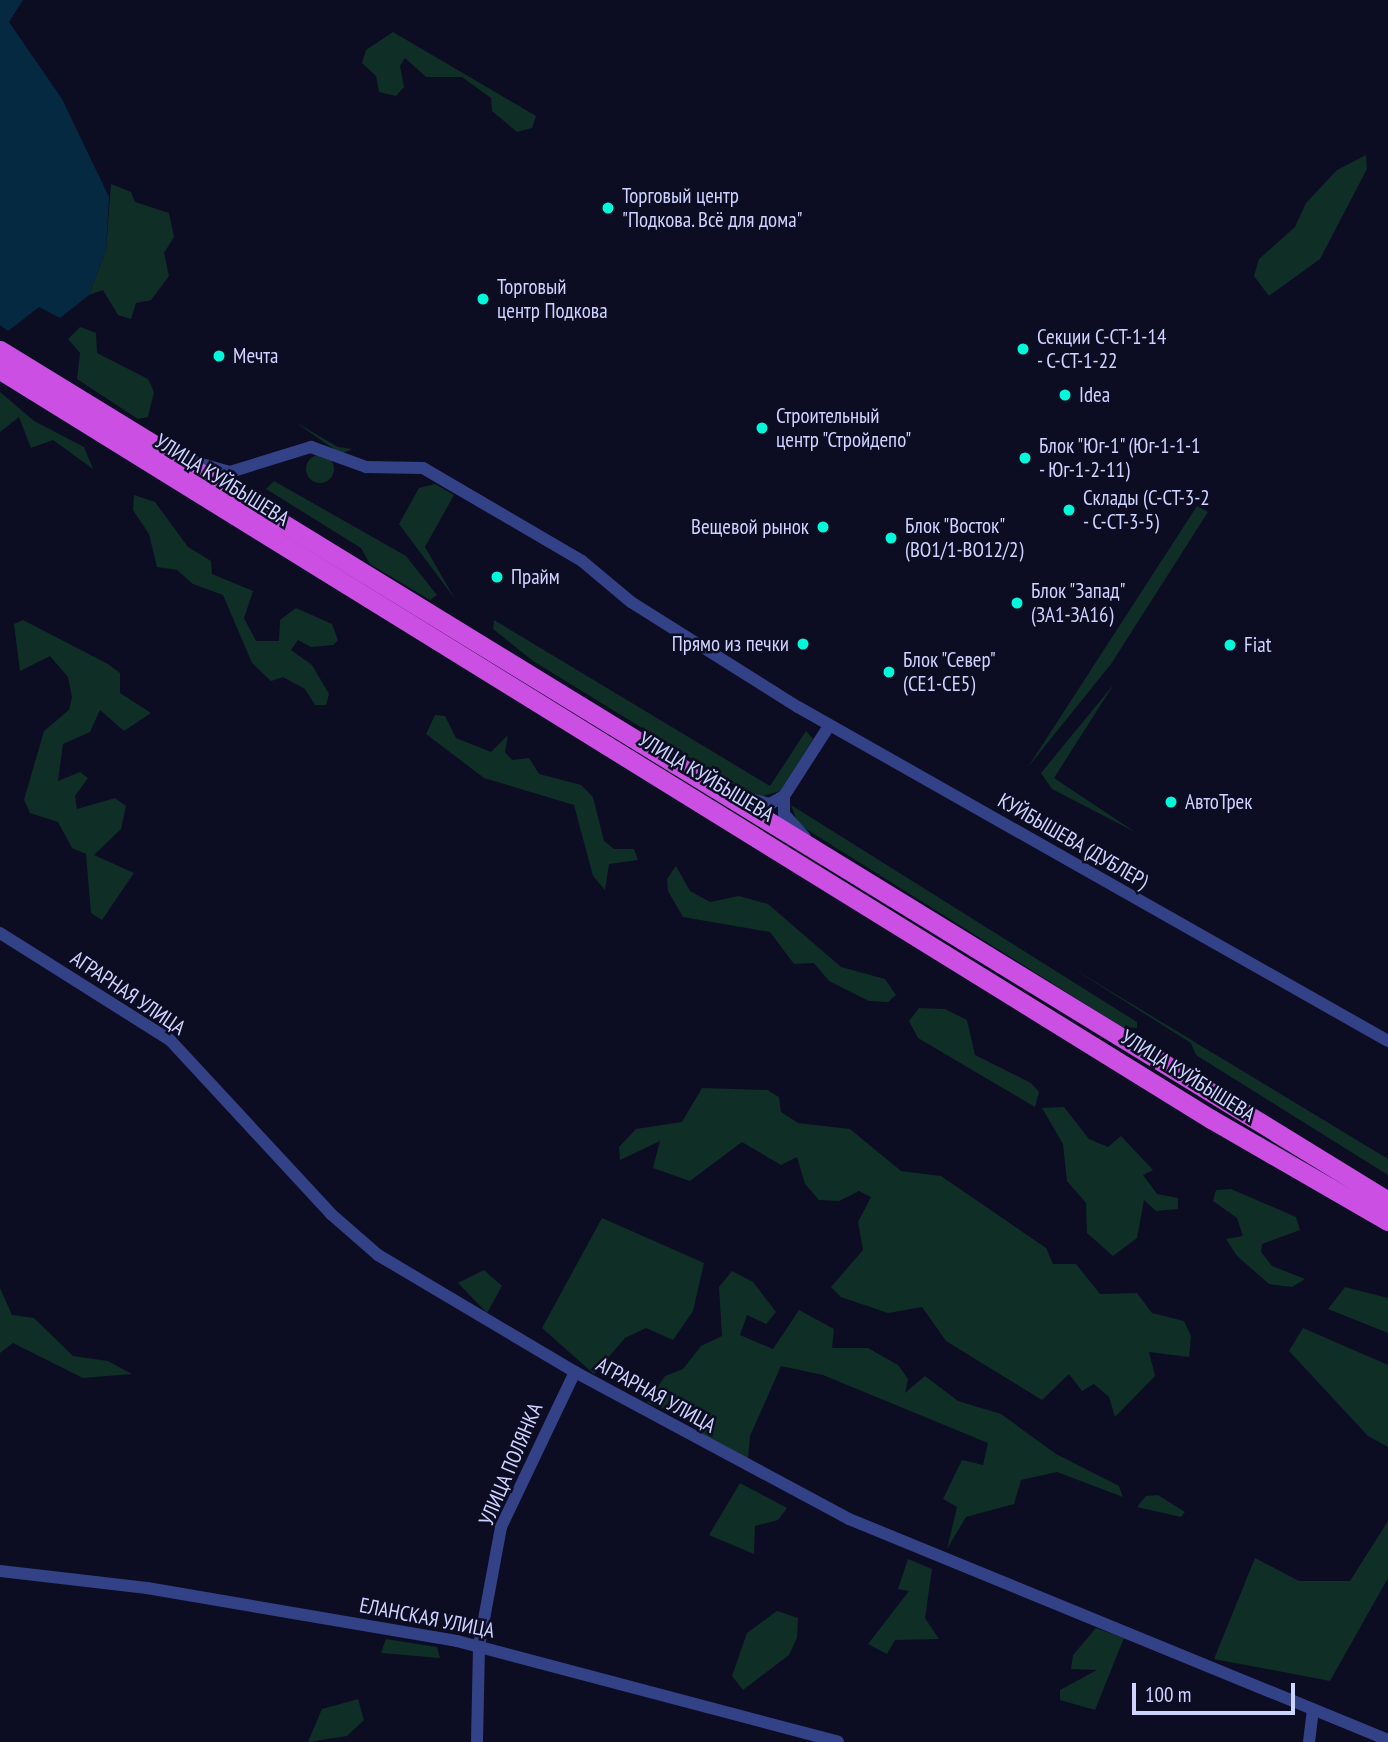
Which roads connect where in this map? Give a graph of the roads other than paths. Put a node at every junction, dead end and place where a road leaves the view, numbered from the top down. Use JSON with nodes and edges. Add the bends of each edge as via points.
{"nodes":[{"id":1,"x":0,"y":350,"type":"edge"},
{"id":2,"x":0,"y":370,"type":"edge"},
{"id":3,"x":154,"y":443,"type":"junction"},
{"id":4,"x":829,"y":726,"type":"junction"},
{"id":5,"x":698,"y":778,"type":"junction"},
{"id":6,"x":784,"y":796,"type":"junction"},
{"id":7,"x":832,"y":860,"type":"junction"},
{"id":8,"x":0,"y":933,"type":"edge"},
{"id":9,"x":1388,"y":1041,"type":"edge"},
{"id":10,"x":1388,"y":1200,"type":"edge"},
{"id":11,"x":1388,"y":1221,"type":"edge"},
{"id":12,"x":575,"y":1371,"type":"junction"},
{"id":13,"x":0,"y":1572,"type":"edge"},
{"id":14,"x":479,"y":1646,"type":"junction"},
{"id":15,"x":1313,"y":1709,"type":"junction"},
{"id":16,"x":1388,"y":1740,"type":"edge"},
{"id":17,"x":477,"y":1742,"type":"edge"},
{"id":18,"x":838,"y":1742,"type":"edge"},
{"id":19,"x":1308,"y":1742,"type":"edge"}],
"edges":[{"from":1,"to":3,"type":"highway","name":"УЛИЦА КУЙБЫШЕВА"},
{"from":2,"to":11,"type":"highway","name":"УЛИЦА КУЙБЫШЕВА","via":[[1211,1119]]},
{"from":3,"to":4,"type":"street","name":"КУЙБЫШЕВА (ДУБЛЕР)","via":[[230,472],[262,466],[311,447],[366,467],[424,468],[582,561],[605,584]]},
{"from":3,"to":5,"type":"highway","name":"УЛИЦА КУЙБЫШЕВА"},
{"from":4,"to":6,"type":"street"},
{"from":4,"to":9,"type":"street","name":"КУЙБЫШЕВА (ДУБЛЕР)"},
{"from":5,"to":6,"type":"street","via":[[770,804]]},
{"from":5,"to":7,"type":"highway","name":"УЛИЦА КУЙБЫШЕВА"},
{"from":6,"to":7,"type":"street","via":[[784,814]]},
{"from":7,"to":10,"type":"highway","name":"УЛИЦА КУЙБЫШЕВА"},
{"from":8,"to":12,"type":"street","name":"АГРАРНАЯ УЛИЦА","via":[[170,1040],[331,1214],[379,1255]]},
{"from":12,"to":14,"type":"street","name":"УЛИЦА ПОЛЯНКА","via":[[501,1527]]},
{"from":12,"to":15,"type":"street","name":"АГРАРНАЯ УЛИЦА","via":[[849,1519]]},
{"from":13,"to":14,"type":"street","name":"ЕЛАНСКАЯ УЛИЦА","via":[[247,1603]]},
{"from":14,"to":17,"type":"street","name":"УЛИЦА ПОЛЯНКА"},
{"from":14,"to":18,"type":"street","name":"ЕЛАНСКАЯ УЛИЦА"},
{"from":15,"to":16,"type":"street","name":"АГРАРНАЯ УЛИЦА"},
{"from":15,"to":19,"type":"street"}]}
